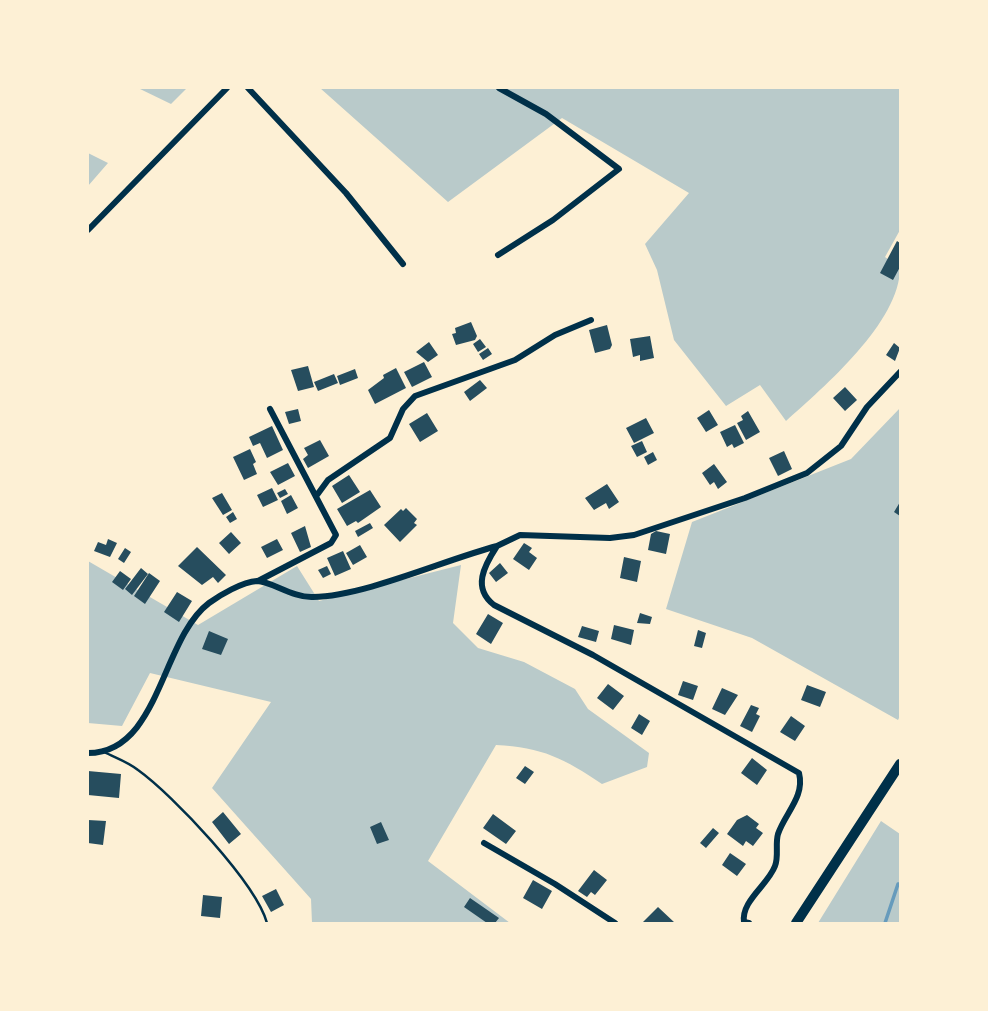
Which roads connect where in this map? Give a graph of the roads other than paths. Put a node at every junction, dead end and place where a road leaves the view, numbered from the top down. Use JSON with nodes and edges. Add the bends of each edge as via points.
{"nodes":[{"id":1,"x":227,"y":88,"type":"edge"},
{"id":2,"x":248,"y":88,"type":"edge"},
{"id":3,"x":499,"y":88,"type":"edge"},
{"id":4,"x":88,"y":230,"type":"edge"},
{"id":5,"x":498,"y":255,"type":"dead end"},
{"id":6,"x":403,"y":264,"type":"dead end"},
{"id":7,"x":591,"y":320,"type":"dead end"},
{"id":8,"x":901,"y":372,"type":"edge"},
{"id":9,"x":270,"y":409,"type":"dead end"},
{"id":10,"x":317,"y":495,"type":"junction"},
{"id":11,"x":497,"y":546,"type":"junction"},
{"id":12,"x":258,"y":581,"type":"junction"},
{"id":13,"x":104,"y":752,"type":"junction"},
{"id":14,"x":88,"y":753,"type":"edge"},
{"id":15,"x":901,"y":764,"type":"edge"},
{"id":16,"x":484,"y":843,"type":"dead end"},
{"id":17,"x":267,"y":923,"type":"edge"},
{"id":18,"x":615,"y":923,"type":"edge"},
{"id":19,"x":745,"y":923,"type":"edge"},
{"id":20,"x":796,"y":923,"type":"edge"}],
"edges":[{"from":1,"to":4,"type":"street"},
{"from":2,"to":6,"type":"street","via":[[346,193]]},
{"from":3,"to":5,"type":"street","via":[[545,114],[619,169]]},
{"from":7,"to":10,"type":"street","via":[[515,360],[415,396],[403,409],[390,438],[328,480]]},
{"from":8,"to":11,"type":"street","via":[[867,407],[841,446],[807,473],[634,535],[520,535]]},
{"from":9,"to":10,"type":"street"},
{"from":10,"to":12,"type":"street","via":[[335,532],[331,543]]},
{"from":11,"to":12,"type":"street","via":[[332,596],[299,596]]},
{"from":11,"to":19,"type":"street","via":[[481,583],[494,605],[593,655],[799,773],[801,786],[779,832],[775,867],[744,912]]},
{"from":12,"to":13,"type":"street","via":[[229,591],[200,611],[138,727]]},
{"from":13,"to":14,"type":"street"},
{"from":13,"to":17,"type":"lane","via":[[138,769],[215,846],[258,902]]},
{"from":15,"to":20,"type":"main road"},
{"from":16,"to":18,"type":"street"}]}
